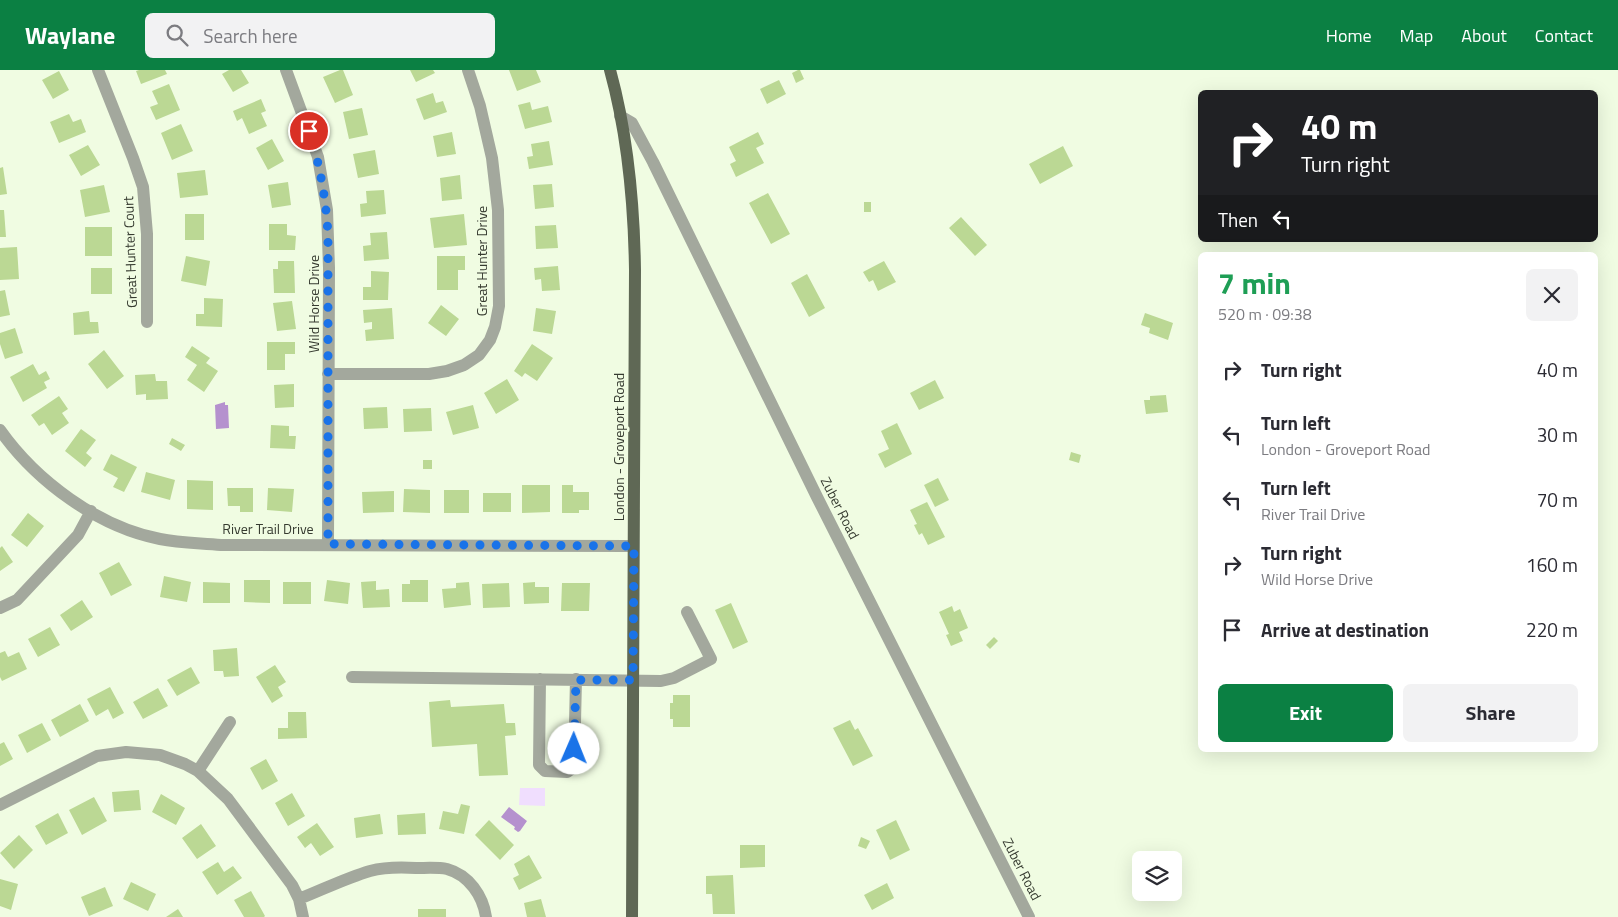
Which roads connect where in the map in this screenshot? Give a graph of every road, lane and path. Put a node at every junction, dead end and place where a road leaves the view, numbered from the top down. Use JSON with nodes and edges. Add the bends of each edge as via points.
{"nodes":[{"id":1,"x":98,"y":70,"type":"edge"},
{"id":2,"x":286,"y":70,"type":"edge"},
{"id":3,"x":468,"y":70,"type":"edge"},
{"id":4,"x":610,"y":70,"type":"edge"},
{"id":5,"x":620,"y":116,"type":"junction"},
{"id":6,"x":147,"y":322,"type":"dead end"},
{"id":7,"x":328,"y":374,"type":"junction"},
{"id":8,"x":0,"y":430,"type":"edge"},
{"id":9,"x":91,"y":511,"type":"junction"},
{"id":10,"x":328,"y":544,"type":"junction"},
{"id":11,"x":634,"y":546,"type":"junction"},
{"id":12,"x":0,"y":608,"type":"edge"},
{"id":13,"x":687,"y":612,"type":"dead end"},
{"id":14,"x":352,"y":677,"type":"dead end"},
{"id":15,"x":540,"y":679,"type":"junction"},
{"id":16,"x":576,"y":680,"type":"junction"},
{"id":17,"x":633,"y":680,"type":"junction"},
{"id":18,"x":230,"y":722,"type":"dead end"},
{"id":19,"x":198,"y":772,"type":"junction"},
{"id":20,"x":0,"y":805,"type":"edge"},
{"id":21,"x":299,"y":900,"type":"junction"},
{"id":22,"x":303,"y":917,"type":"edge"},
{"id":23,"x":486,"y":917,"type":"edge"},
{"id":24,"x":632,"y":917,"type":"edge"},
{"id":25,"x":1030,"y":917,"type":"edge"}],
"edges":[{"from":1,"to":6,"type":"street","name":"Great Hunter Court","via":[[142,187],[147,234]]},
{"from":2,"to":7,"type":"street","name":"Wild Horse Drive","via":[[318,157],[323,185],[328,235]]},
{"from":3,"to":7,"type":"street","name":"Great Hunter Drive","via":[[492,158],[498,210],[499,306],[490,340],[479,355],[464,366],[447,371],[429,374]]},
{"from":4,"to":5,"type":"main road","name":"London - Groveport Road"},
{"from":5,"to":11,"type":"main road","name":"London - Groveport Road","via":[[634,228]]},
{"from":5,"to":25,"type":"street","name":"Zuber Road","via":[[632,123],[653,162]]},
{"from":7,"to":10,"type":"street","name":"Wild Horse Drive"},
{"from":8,"to":9,"type":"street","name":"River Trail Drive","via":[[36,472]]},
{"from":9,"to":10,"type":"street","name":"River Trail Drive","via":[[118,527],[160,539],[221,545]]},
{"from":9,"to":12,"type":"street","via":[[78,534],[17,600]]},
{"from":10,"to":11,"type":"street","name":"River Trail Drive"},
{"from":11,"to":17,"type":"main road","name":"London - Groveport Road"},
{"from":13,"to":17,"type":"street","via":[[711,659],[674,678]]},
{"from":14,"to":15,"type":"street"},
{"from":15,"to":16,"type":"street"},
{"from":15,"to":16,"type":"street","via":[[539,766],[545,772],[567,772],[574,767]]},
{"from":16,"to":17,"type":"street"},
{"from":17,"to":24,"type":"main road","name":"London - Groveport Road"},
{"from":18,"to":19,"type":"street"},
{"from":19,"to":20,"type":"street","via":[[160,755],[126,752],[97,756]]},
{"from":19,"to":21,"type":"street","via":[[228,799],[292,885]]},
{"from":21,"to":22,"type":"street"},
{"from":21,"to":23,"type":"street","via":[[371,871],[398,867],[447,869],[470,883],[484,905]]}]}
